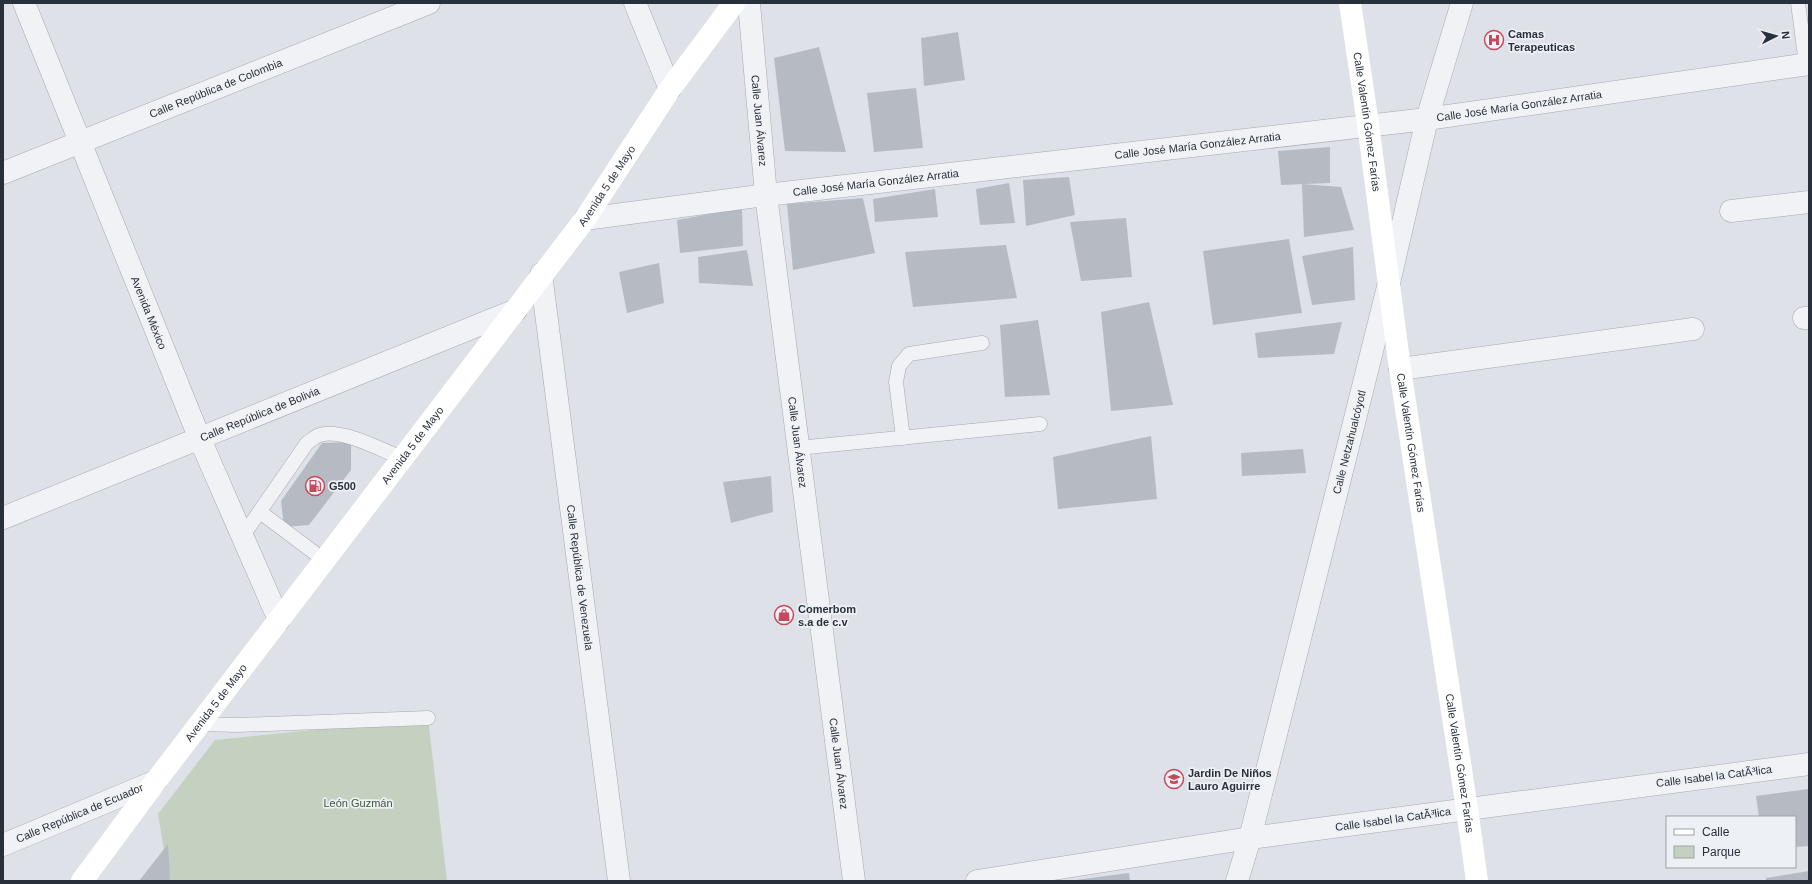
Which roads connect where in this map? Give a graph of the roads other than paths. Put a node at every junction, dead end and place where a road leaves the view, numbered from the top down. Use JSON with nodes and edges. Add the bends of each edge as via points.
{"nodes":[{"id":1,"x":24,"y":3,"type":"edge"},
{"id":2,"x":429,"y":3,"type":"edge"},
{"id":3,"x":635,"y":3,"type":"edge"},
{"id":4,"x":734,"y":3,"type":"edge"},
{"id":5,"x":749,"y":3,"type":"edge"},
{"id":6,"x":1350,"y":3,"type":"edge"},
{"id":7,"x":1462,"y":3,"type":"edge"},
{"id":8,"x":1798,"y":3,"type":"edge"},
{"id":9,"x":1808,"y":64,"type":"edge"},
{"id":10,"x":670,"y":88,"type":"junction"},
{"id":11,"x":1428,"y":118,"type":"junction"},
{"id":12,"x":1368,"y":124,"type":"junction"},
{"id":13,"x":81,"y":142,"type":"junction"},
{"id":14,"x":3,"y":173,"type":"edge"},
{"id":15,"x":766,"y":195,"type":"junction"},
{"id":16,"x":1809,"y":202,"type":"edge"},
{"id":17,"x":1731,"y":211,"type":"dead end"},
{"id":18,"x":585,"y":219,"type":"junction"},
{"id":19,"x":541,"y":274,"type":"junction"},
{"id":20,"x":1389,"y":283,"type":"junction"},
{"id":21,"x":516,"y":310,"type":"junction"},
{"id":22,"x":1693,"y":329,"type":"dead end"},
{"id":23,"x":982,"y":343,"type":"dead end"},
{"id":24,"x":1400,"y":369,"type":"junction"},
{"id":25,"x":1040,"y":424,"type":"dead end"},
{"id":26,"x":199,"y":437,"type":"junction"},
{"id":27,"x":903,"y":438,"type":"junction"},
{"id":28,"x":798,"y":448,"type":"junction"},
{"id":29,"x":402,"y":458,"type":"junction"},
{"id":30,"x":260,"y":512,"type":"junction"},
{"id":31,"x":3,"y":518,"type":"edge"},
{"id":32,"x":242,"y":537,"type":"junction"},
{"id":33,"x":324,"y":560,"type":"junction"},
{"id":34,"x":279,"y":620,"type":"junction"},
{"id":35,"x":428,"y":718,"type":"dead end"},
{"id":36,"x":199,"y":724,"type":"junction"},
{"id":37,"x":1809,"y":764,"type":"edge"},
{"id":38,"x":156,"y":781,"type":"junction"},
{"id":39,"x":1468,"y":809,"type":"junction"},
{"id":40,"x":1250,"y":838,"type":"junction"},
{"id":41,"x":3,"y":845,"type":"edge"},
{"id":42,"x":82,"y":881,"type":"edge"},
{"id":43,"x":619,"y":881,"type":"edge"},
{"id":44,"x":854,"y":881,"type":"edge"},
{"id":45,"x":977,"y":881,"type":"edge"},
{"id":46,"x":1237,"y":881,"type":"edge"},
{"id":47,"x":1477,"y":881,"type":"edge"}],
"edges":[{"from":1,"to":13,"type":"street","name":"Avenida México"},
{"from":2,"to":13,"type":"street","name":"Calle República de Colombia"},
{"from":3,"to":10,"type":"street"},
{"from":4,"to":10,"type":"main road","name":"Avenida 5 de Mayo"},
{"from":5,"to":15,"type":"street","name":"Calle Juan Álvarez"},
{"from":6,"to":12,"type":"main road","name":"Calle Valentín Gómez Farías"},
{"from":7,"to":11,"type":"street","name":"Calle Netzahualcóyotl"},
{"from":8,"to":9,"type":"lane"},
{"from":9,"to":11,"type":"street","name":"Calle José María González Arratia"},
{"from":10,"to":18,"type":"main road","name":"Avenida 5 de Mayo"},
{"from":11,"to":12,"type":"street","name":"Calle José María González Arratia"},
{"from":11,"to":20,"type":"street","name":"Calle Netzahualcóyotl"},
{"from":12,"to":15,"type":"street","name":"Calle José María González Arratia"},
{"from":12,"to":20,"type":"main road","name":"Calle Valentín Gómez Farías"},
{"from":13,"to":14,"type":"street","name":"Calle República de Colombia"},
{"from":13,"to":26,"type":"street","name":"Avenida México"},
{"from":15,"to":18,"type":"street","name":"Calle José María González Arratia"},
{"from":15,"to":28,"type":"street","name":"Calle Juan Álvarez"},
{"from":16,"to":17,"type":"street"},
{"from":18,"to":19,"type":"main road","name":"Avenida 5 de Mayo"},
{"from":19,"to":21,"type":"main road","name":"Avenida 5 de Mayo"},
{"from":19,"to":43,"type":"street","name":"Calle República de Venezuela"},
{"from":20,"to":24,"type":"main road","name":"Calle Valentín Gómez Farías"},
{"from":20,"to":40,"type":"street","name":"Calle Netzahualcóyotl"},
{"from":21,"to":26,"type":"street","name":"Calle República de Bolivia","via":[[357,376]]},
{"from":21,"to":29,"type":"main road","name":"Avenida 5 de Mayo"},
{"from":22,"to":24,"type":"street"},
{"from":23,"to":27,"type":"lane","via":[[909,354],[899,366],[896,382]]},
{"from":24,"to":39,"type":"main road","name":"Calle Valentín Gómez Farías"},
{"from":25,"to":27,"type":"lane"},
{"from":26,"to":31,"type":"street","name":"Calle República de Bolivia"},
{"from":26,"to":32,"type":"street","name":"Avenida México"},
{"from":27,"to":28,"type":"lane"},
{"from":28,"to":44,"type":"street","name":"Calle Juan Álvarez"},
{"from":29,"to":30,"type":"lane","via":[[344,435],[330,433],[318,436],[307,443]]},
{"from":29,"to":33,"type":"main road","name":"Avenida 5 de Mayo"},
{"from":30,"to":32,"type":"lane"},
{"from":30,"to":33,"type":"lane"},
{"from":32,"to":34,"type":"street","name":"Avenida México"},
{"from":33,"to":34,"type":"main road","name":"Avenida 5 de Mayo"},
{"from":34,"to":36,"type":"main road","name":"Avenida 5 de Mayo"},
{"from":35,"to":36,"type":"lane","via":[[238,725]]},
{"from":36,"to":38,"type":"main road","name":"Avenida 5 de Mayo"},
{"from":37,"to":39,"type":"street","name":"Calle Isabel la CatÃ³lica"},
{"from":38,"to":41,"type":"street","name":"Calle República de Ecuador"},
{"from":38,"to":42,"type":"main road","name":"Avenida 5 de Mayo"},
{"from":39,"to":40,"type":"street","name":"Calle Isabel la CatÃ³lica"},
{"from":39,"to":47,"type":"main road","name":"Calle Valentín Gómez Farías"},
{"from":40,"to":45,"type":"street","name":"Calle Isabel la CatÃ³lica"},
{"from":40,"to":46,"type":"street","name":"Calle Netzahualcóyotl"}]}
